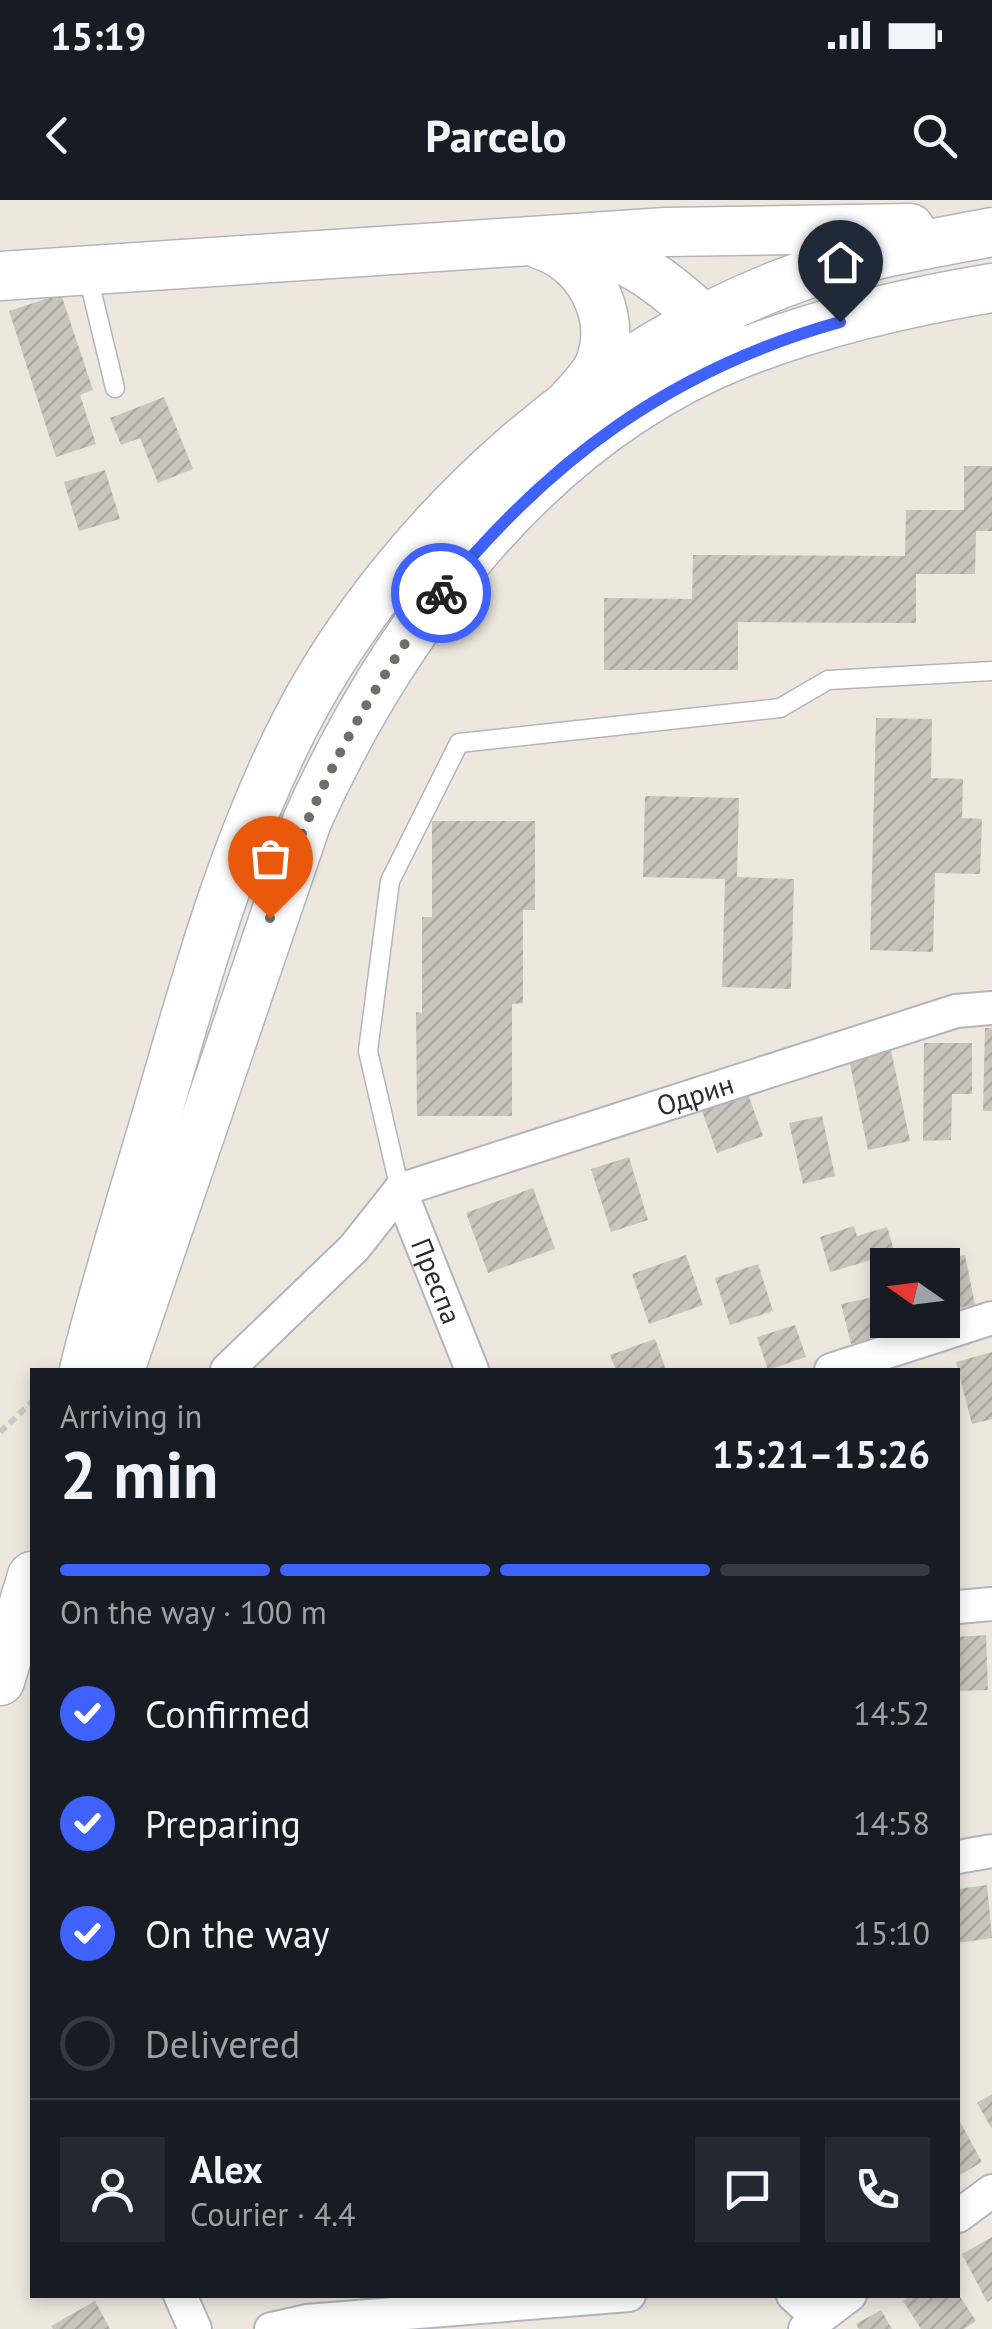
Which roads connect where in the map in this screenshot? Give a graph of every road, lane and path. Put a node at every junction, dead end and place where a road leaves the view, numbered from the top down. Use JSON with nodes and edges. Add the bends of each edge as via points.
{"nodes":[{"id":1,"x":992,"y":229,"type":"edge"},
{"id":2,"x":543,"y":241,"type":"junction"},
{"id":3,"x":86,"y":268,"type":"junction"},
{"id":4,"x":0,"y":276,"type":"edge"},
{"id":5,"x":992,"y":288,"type":"edge"},
{"id":6,"x":704,"y":319,"type":"junction"},
{"id":7,"x":739,"y":354,"type":"junction"},
{"id":8,"x":115,"y":388,"type":"dead end"},
{"id":9,"x":566,"y":408,"type":"junction"},
{"id":10,"x":992,"y":672,"type":"edge"},
{"id":11,"x":992,"y":1008,"type":"edge"},
{"id":12,"x":400,"y":1190,"type":"junction"},
{"id":13,"x":992,"y":1318,"type":"edge"},
{"id":14,"x":85,"y":1368,"type":"edge"},
{"id":15,"x":121,"y":1368,"type":"edge"},
{"id":16,"x":229,"y":1368,"type":"edge"},
{"id":17,"x":471,"y":1368,"type":"edge"},
{"id":18,"x":837,"y":1368,"type":"edge"},
{"id":19,"x":30,"y":1404,"type":"edge"},
{"id":20,"x":0,"y":1432,"type":"edge"},
{"id":21,"x":30,"y":1583,"type":"edge"},
{"id":22,"x":992,"y":1604,"type":"edge"},
{"id":23,"x":960,"y":1607,"type":"edge"},
{"id":24,"x":0,"y":1681,"type":"edge"},
{"id":25,"x":992,"y":1851,"type":"edge"},
{"id":26,"x":960,"y":1858,"type":"edge"},
{"id":27,"x":992,"y":2191,"type":"edge"},
{"id":28,"x":960,"y":2215,"type":"edge"},
{"id":29,"x":181,"y":2298,"type":"edge"},
{"id":30,"x":590,"y":2298,"type":"edge"},
{"id":31,"x":795,"y":2298,"type":"edge"},
{"id":32,"x":846,"y":2298,"type":"edge"},
{"id":33,"x":811,"y":2324,"type":"edge"},
{"id":34,"x":195,"y":2329,"type":"edge"},
{"id":35,"x":271,"y":2329,"type":"edge"}],
"edges":[{"from":1,"to":2,"type":"main road","via":[[666,232]]},
{"from":1,"to":6,"type":"main road","via":[[809,274]]},
{"from":2,"to":3,"type":"main road"},
{"from":2,"to":6,"type":"main road","via":[[632,262]]},
{"from":2,"to":9,"type":"main road","via":[[581,265],[604,334],[601,360]]},
{"from":3,"to":4,"type":"main road"},
{"from":3,"to":8,"type":"lane"},
{"from":5,"to":7,"type":"main road","via":[[874,313]]},
{"from":6,"to":7,"type":"main road"},
{"from":6,"to":9,"type":"main road"},
{"from":7,"to":15,"type":"main road","via":[[634,410],[544,482],[443,590],[391,659],[343,742],[281,887]]},
{"from":9,"to":14,"type":"main road","via":[[525,438],[431,531],[363,615],[297,720],[200,964]]},
{"from":10,"to":12,"type":"lane","via":[[828,680],[780,708],[459,742],[390,882],[368,1051]]},
{"from":11,"to":12,"type":"street","name":"Одрин","via":[[956,1012]]},
{"from":12,"to":16,"type":"street","via":[[354,1248]]},
{"from":12,"to":17,"type":"street","name":"Преспа"},
{"from":13,"to":18,"type":"street"},
{"from":19,"to":20,"type":"path"},
{"from":21,"to":24,"type":"main road"},
{"from":22,"to":23,"type":"street"},
{"from":25,"to":26,"type":"street"},
{"from":27,"to":28,"type":"street"},
{"from":29,"to":34,"type":"street"},
{"from":30,"to":35,"type":"street","via":[[306,2320]]},
{"from":31,"to":33,"type":"street"},
{"from":32,"to":33,"type":"street"}]}
